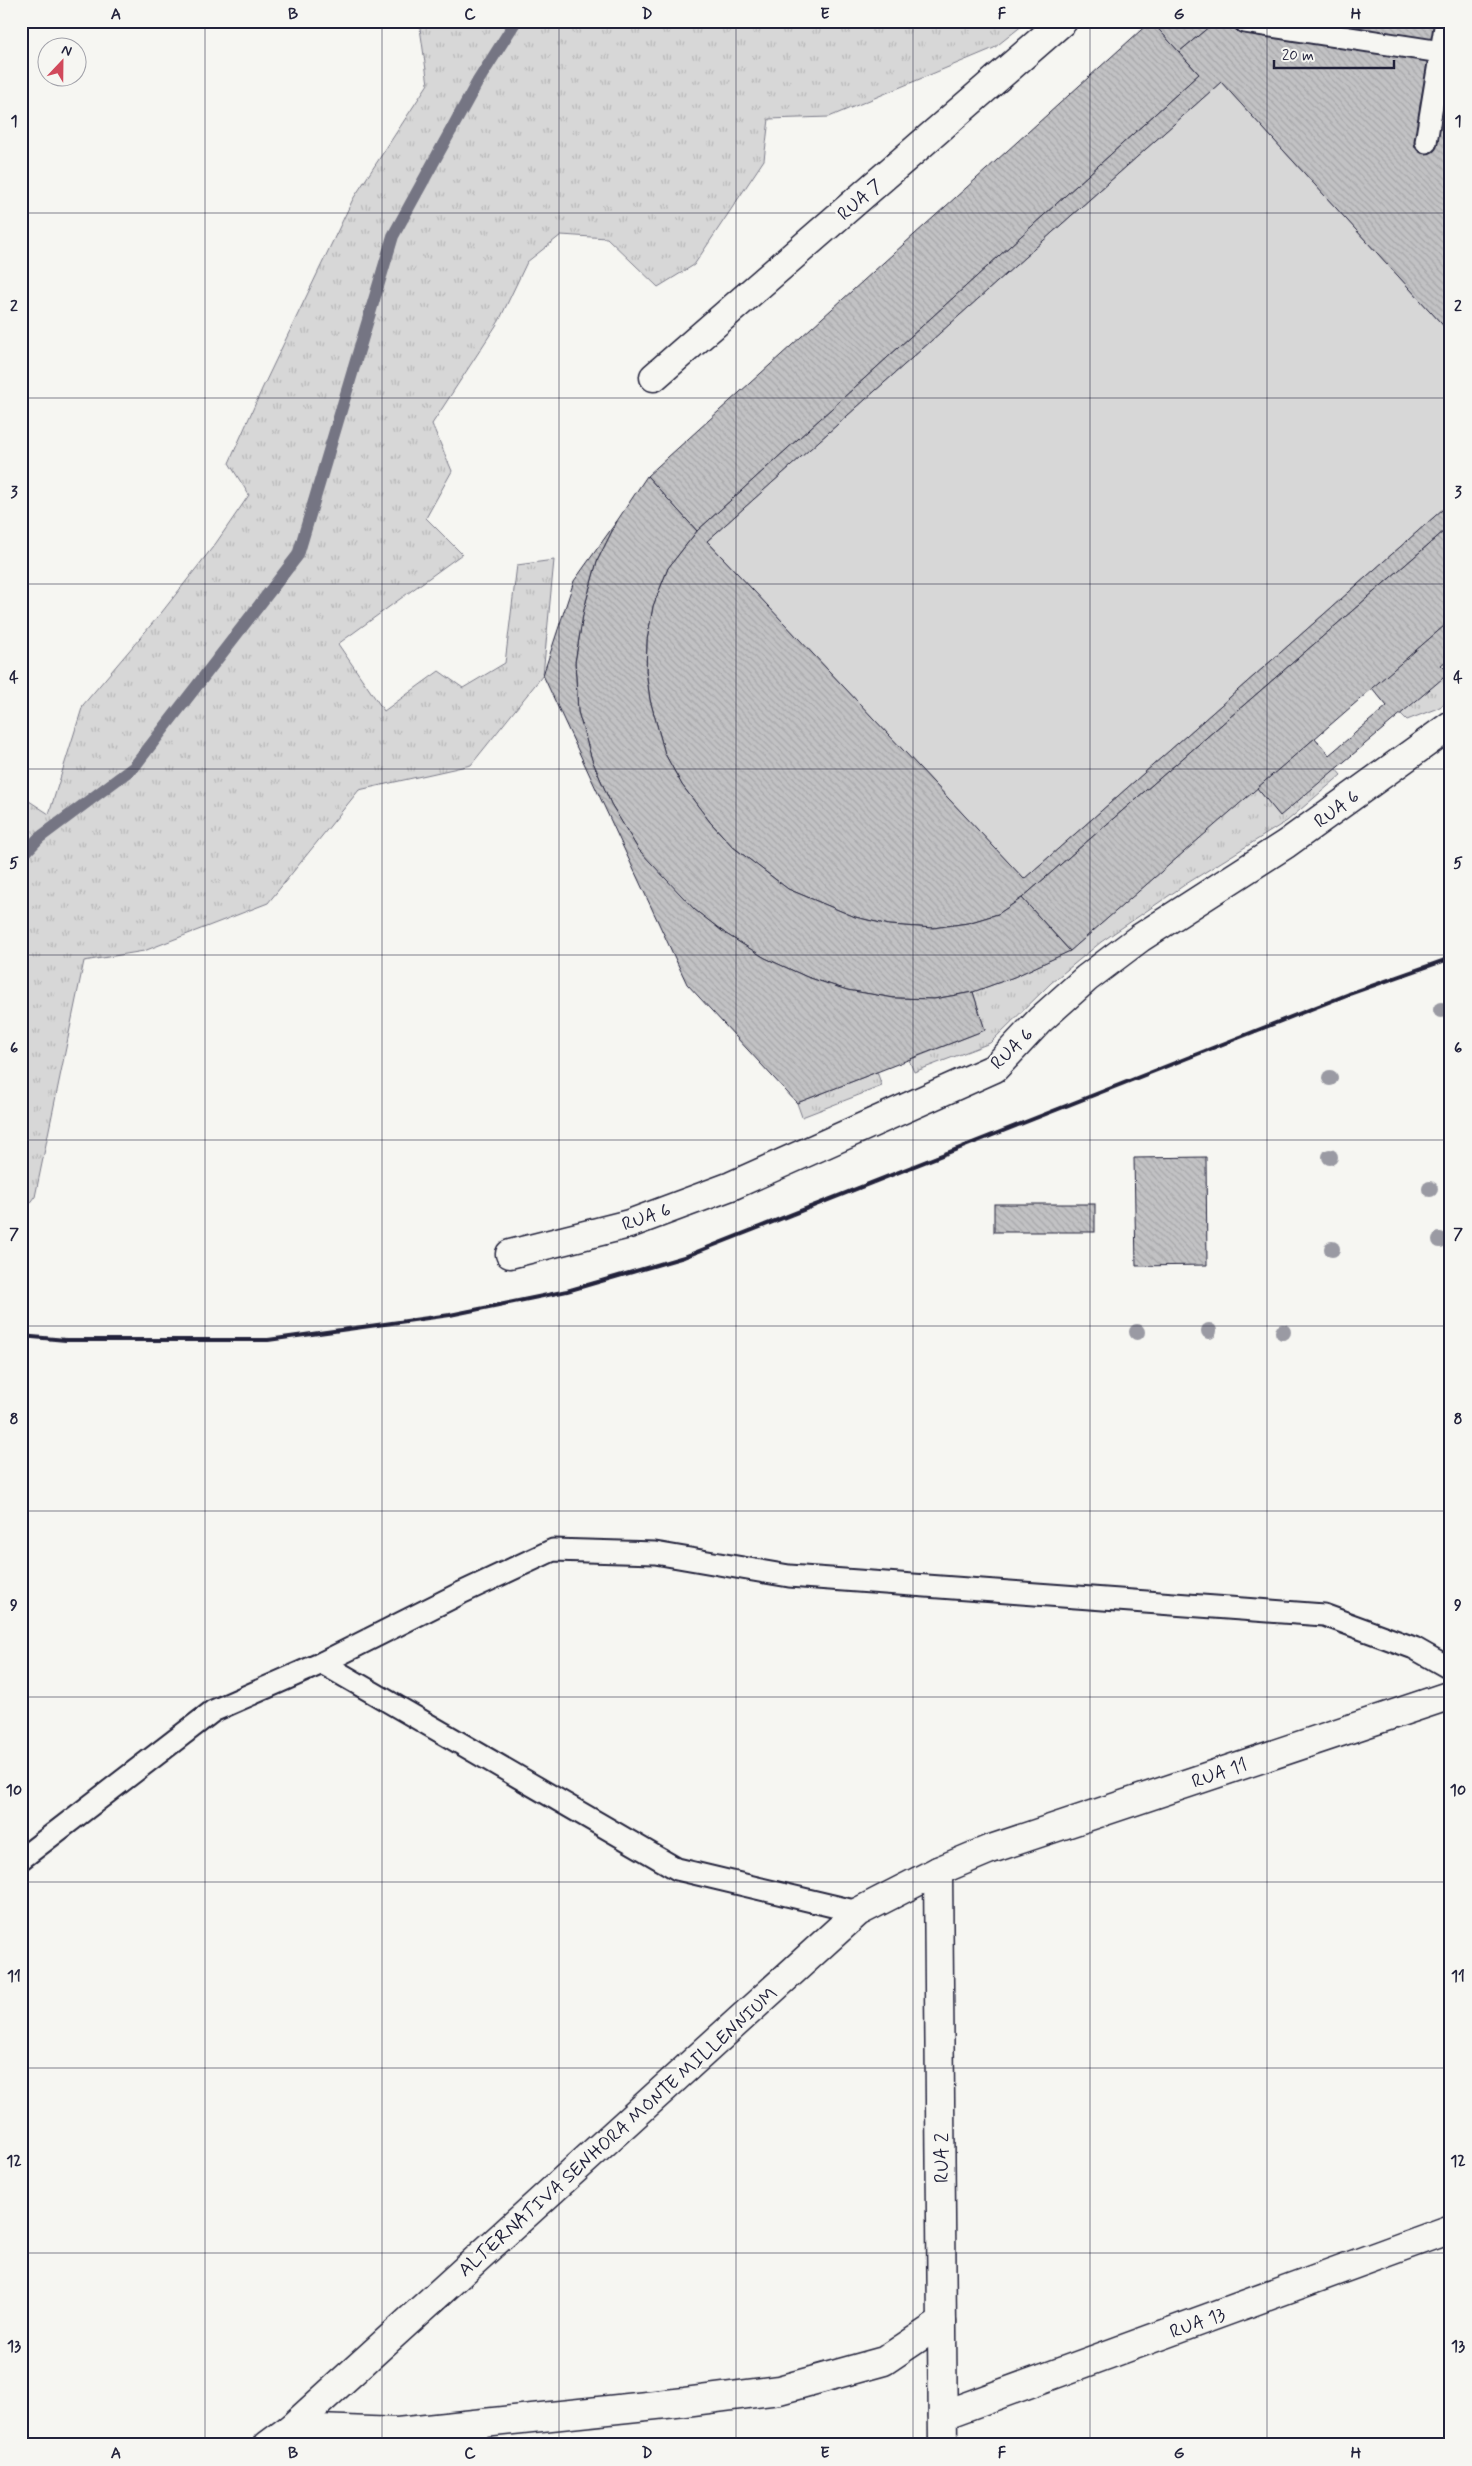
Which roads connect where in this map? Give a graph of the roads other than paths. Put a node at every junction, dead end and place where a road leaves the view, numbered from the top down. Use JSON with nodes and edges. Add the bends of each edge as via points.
{"nodes":[{"id":1,"x":1063,"y":21,"type":"edge"},
{"id":2,"x":1446,"y":21,"type":"edge"},
{"id":3,"x":1245,"y":22,"type":"edge"},
{"id":4,"x":1441,"y":52,"type":"junction"},
{"id":5,"x":1426,"y":142,"type":"dead end"},
{"id":6,"x":654,"y":377,"type":"dead end"},
{"id":7,"x":1451,"y":725,"type":"edge"},
{"id":8,"x":510,"y":1254,"type":"dead end"},
{"id":9,"x":322,"y":1663,"type":"junction"},
{"id":10,"x":1451,"y":1669,"type":"edge"},
{"id":11,"x":1451,"y":1695,"type":"edge"},
{"id":12,"x":988,"y":1850,"type":"joint"},
{"id":13,"x":21,"y":1859,"type":"edge"},
{"id":14,"x":938,"y":1871,"type":"junction"},
{"id":15,"x":858,"y":1912,"type":"junction"},
{"id":16,"x":1451,"y":2229,"type":"edge"},
{"id":17,"x":942,"y":2322,"type":"junction"},
{"id":18,"x":943,"y":2415,"type":"junction"},
{"id":19,"x":291,"y":2428,"type":"junction"},
{"id":20,"x":268,"y":2445,"type":"edge"},
{"id":21,"x":943,"y":2445,"type":"edge"}],
"edges":[{"from":1,"to":6,"type":"street","name":"RUA 7"},
{"from":2,"to":4,"type":"lane"},
{"from":3,"to":4,"type":"lane"},
{"from":4,"to":5,"type":"lane"},
{"from":7,"to":8,"type":"street","name":"RUA 6","via":[[1286,844],[1140,938],[1087,978],[1040,1020],[995,1068],[731,1186],[629,1224]]},
{"from":9,"to":10,"type":"lane","via":[[461,1592],[553,1550],[655,1553],[789,1576],[1324,1615],[1414,1648]]},
{"from":9,"to":13,"type":"lane","via":[[213,1711]]},
{"from":9,"to":15,"type":"lane","via":[[677,1869]]},
{"from":11,"to":12,"type":"street","name":"RUA 11"},
{"from":12,"to":14,"type":"street","name":"ALTERNATIVA SENHORA MONTE MILLENNIUM"},
{"from":14,"to":15,"type":"street","name":"ALTERNATIVA SENHORA MONTE MILLENNIUM"},
{"from":14,"to":17,"type":"street","name":"RUA 2"},
{"from":15,"to":19,"type":"street","name":"ALTERNATIVA SENHORA MONTE MILLENNIUM"},
{"from":16,"to":18,"type":"street","name":"RUA 13"},
{"from":17,"to":18,"type":"street","name":"RUA 2"},
{"from":17,"to":19,"type":"street","via":[[884,2361],[779,2390],[675,2404],[397,2432]]},
{"from":18,"to":21,"type":"street","name":"RUA 2"},
{"from":19,"to":20,"type":"street","name":"ALTERNATIVA SENHORA MONTE MILLENNIUM"}]}
